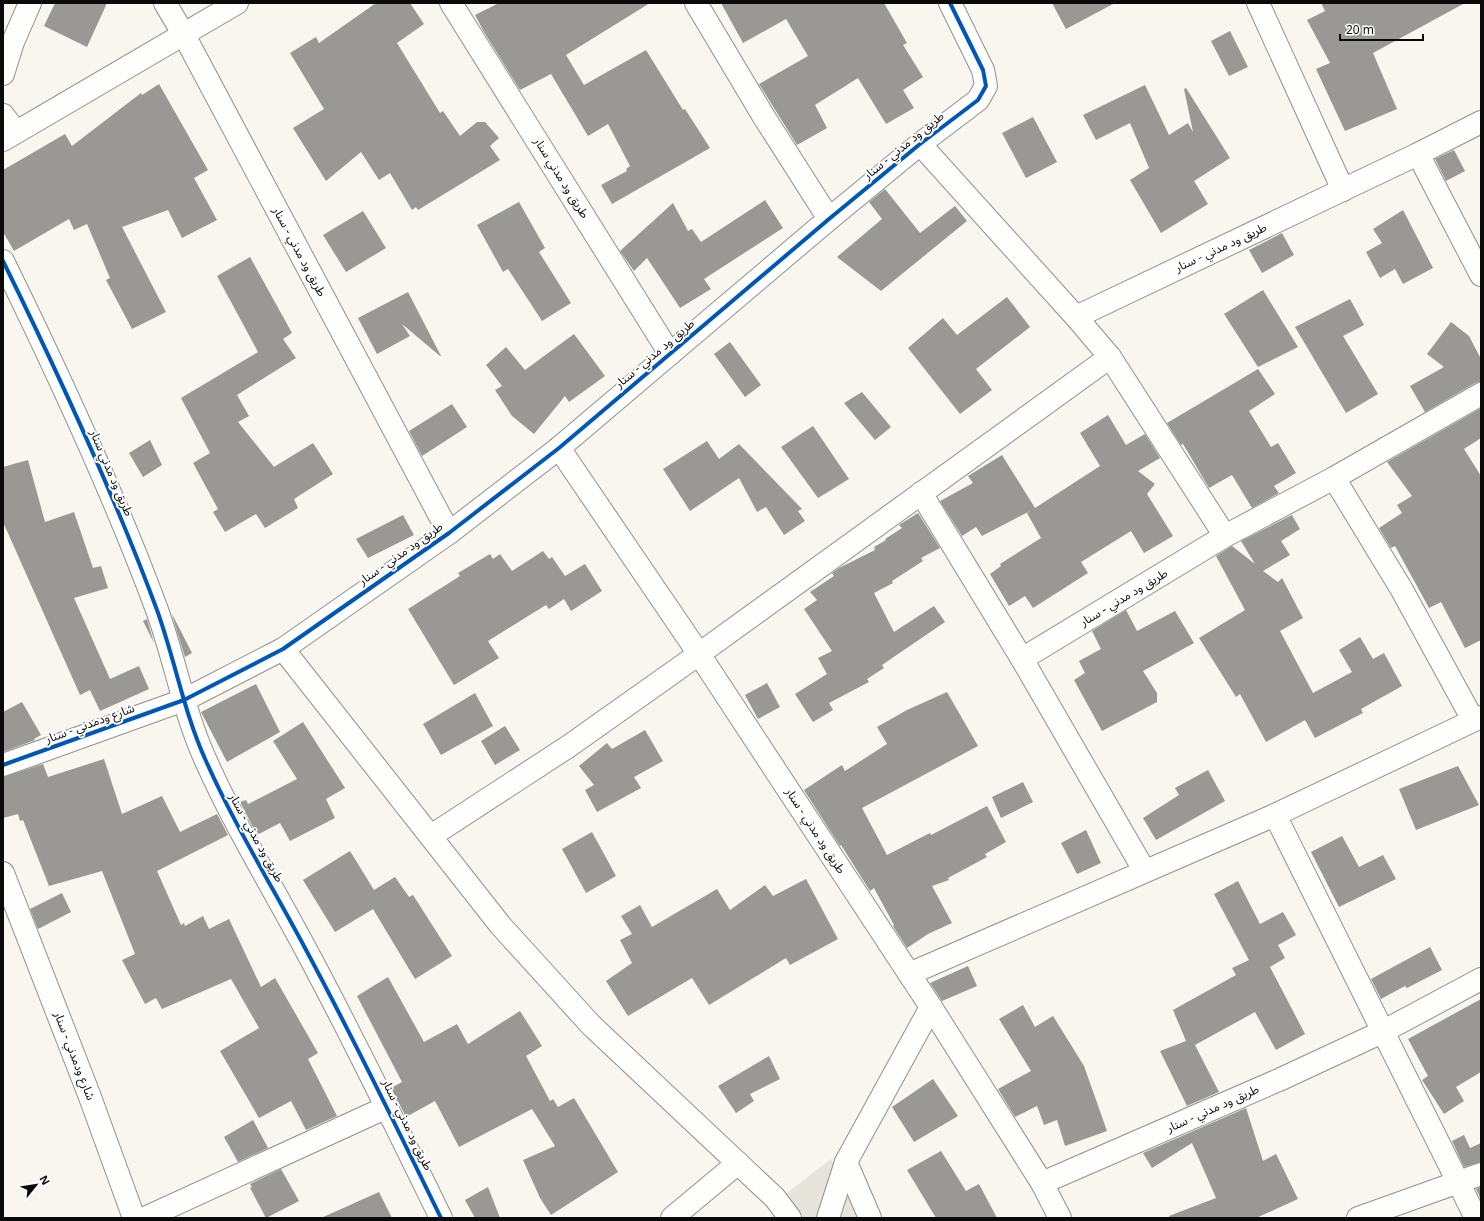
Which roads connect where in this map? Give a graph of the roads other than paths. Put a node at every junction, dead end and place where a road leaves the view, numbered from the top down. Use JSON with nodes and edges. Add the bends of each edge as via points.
{"nodes":[{"id":1,"x":30,"y":3,"type":"edge"},
{"id":2,"x":165,"y":3,"type":"edge"},
{"id":3,"x":237,"y":3,"type":"edge"},
{"id":4,"x":451,"y":3,"type":"edge"},
{"id":5,"x":696,"y":3,"type":"edge"},
{"id":6,"x":950,"y":3,"type":"edge"},
{"id":7,"x":1258,"y":3,"type":"edge"},
{"id":8,"x":184,"y":35,"type":"junction"},
{"id":9,"x":3,"y":74,"type":"edge"},
{"id":10,"x":3,"y":115,"type":"edge"},
{"id":11,"x":1481,"y":122,"type":"edge"},
{"id":12,"x":10,"y":136,"type":"edge"},
{"id":13,"x":920,"y":144,"type":"junction"},
{"id":14,"x":1418,"y":154,"type":"junction"},
{"id":15,"x":1343,"y":190,"type":"junction"},
{"id":16,"x":829,"y":219,"type":"junction"},
{"id":17,"x":3,"y":261,"type":"edge"},
{"id":18,"x":1481,"y":274,"type":"edge"},
{"id":19,"x":1076,"y":317,"type":"junction"},
{"id":20,"x":670,"y":354,"type":"junction"},
{"id":21,"x":1110,"y":357,"type":"junction"},
{"id":22,"x":1481,"y":394,"type":"edge"},
{"id":23,"x":559,"y":448,"type":"junction"},
{"id":24,"x":1334,"y":478,"type":"junction"},
{"id":25,"x":920,"y":493,"type":"junction"},
{"id":26,"x":449,"y":533,"type":"junction"},
{"id":27,"x":1225,"y":536,"type":"junction"},
{"id":28,"x":283,"y":650,"type":"junction"},
{"id":29,"x":699,"y":654,"type":"junction"},
{"id":30,"x":1022,"y":659,"type":"junction"},
{"id":31,"x":184,"y":700,"type":"junction"},
{"id":32,"x":1477,"y":719,"type":"edge"},
{"id":33,"x":3,"y":766,"type":"edge"},
{"id":34,"x":1275,"y":815,"type":"junction"},
{"id":35,"x":430,"y":836,"type":"junction"},
{"id":36,"x":1144,"y":870,"type":"junction"},
{"id":37,"x":3,"y":873,"type":"edge"},
{"id":38,"x":909,"y":974,"type":"junction"},
{"id":39,"x":1481,"y":979,"type":"edge"},
{"id":40,"x":931,"y":1007,"type":"junction"},
{"id":41,"x":1382,"y":1032,"type":"junction"},
{"id":42,"x":387,"y":1107,"type":"junction"},
{"id":43,"x":846,"y":1162,"type":"junction"},
{"id":44,"x":738,"y":1163,"type":"junction"},
{"id":45,"x":1481,"y":1174,"type":"edge"},
{"id":46,"x":1042,"y":1183,"type":"junction"},
{"id":47,"x":1458,"y":1183,"type":"junction"},
{"id":48,"x":134,"y":1218,"type":"edge"},
{"id":49,"x":145,"y":1218,"type":"edge"},
{"id":50,"x":441,"y":1218,"type":"edge"},
{"id":51,"x":672,"y":1218,"type":"edge"},
{"id":52,"x":790,"y":1218,"type":"edge"},
{"id":53,"x":828,"y":1218,"type":"edge"},
{"id":54,"x":870,"y":1218,"type":"edge"},
{"id":55,"x":1060,"y":1218,"type":"edge"},
{"id":56,"x":1359,"y":1218,"type":"edge"},
{"id":57,"x":1476,"y":1218,"type":"edge"}],
"edges":[{"from":1,"to":9,"type":"street","via":[[13,42]]},
{"from":2,"to":8,"type":"street","name":"طريق ود مدني - سنار"},
{"from":3,"to":8,"type":"street"},
{"from":4,"to":20,"type":"street","name":"طريق ود مدني سنار"},
{"from":5,"to":16,"type":"street"},
{"from":6,"to":13,"type":"street","name":"طريق ود مدني - سنار","via":[[983,70],[986,86],[978,100]]},
{"from":7,"to":15,"type":"street"},
{"from":8,"to":12,"type":"street"},
{"from":8,"to":26,"type":"street","name":"طريق ود مدني - سنار"},
{"from":10,"to":12,"type":"street"},
{"from":11,"to":14,"type":"street","name":"طريق ود مدني - سنار"},
{"from":13,"to":16,"type":"street","name":"طريق ود مدني - سنار"},
{"from":13,"to":19,"type":"street","name":"طريق ود مدني - سنار"},
{"from":14,"to":15,"type":"street","name":"طريق ود مدني - سنار"},
{"from":14,"to":18,"type":"street"},
{"from":15,"to":19,"type":"street","name":"طريق ود مدني - سنار"},
{"from":16,"to":20,"type":"street","name":"طريق ود مدني - سنار"},
{"from":17,"to":31,"type":"street","name":"طريق ود مدني سنار","via":[[55,365],[116,509],[157,612]]},
{"from":19,"to":21,"type":"street","name":"طريق ود مدني - سنار"},
{"from":20,"to":23,"type":"street","name":"طريق ود مدني - سنار"},
{"from":21,"to":25,"type":"street"},
{"from":21,"to":27,"type":"street","name":"طريق ود مدني - سنار"},
{"from":22,"to":24,"type":"street","name":"طريق ود مدني - سنار"},
{"from":23,"to":26,"type":"street","name":"طريق ود مدني - سنار"},
{"from":23,"to":29,"type":"street","name":"طريق ود مدني - سنار"},
{"from":24,"to":27,"type":"street","name":"طريق ود مدني - سنار"},
{"from":24,"to":32,"type":"street"},
{"from":25,"to":29,"type":"street"},
{"from":25,"to":30,"type":"street"},
{"from":26,"to":28,"type":"street","name":"طريق ود مدني - سنار"},
{"from":27,"to":30,"type":"street","name":"طريق ود مدني - سنار"},
{"from":28,"to":31,"type":"street","name":"طريق ود مدني - سنار"},
{"from":28,"to":35,"type":"street"},
{"from":29,"to":35,"type":"street","via":[[569,746]]},
{"from":29,"to":38,"type":"street","name":"طريق ود مدني - سنار"},
{"from":30,"to":36,"type":"street"},
{"from":31,"to":33,"type":"street","name":"شارع ودمدني - سنار"},
{"from":31,"to":42,"type":"street","name":"طريق ود مدني - سنار","via":[[204,757],[222,797],[306,950]]},
{"from":32,"to":34,"type":"street"},
{"from":34,"to":36,"type":"street"},
{"from":34,"to":41,"type":"street"},
{"from":35,"to":44,"type":"street","via":[[501,926],[591,1025]]},
{"from":36,"to":38,"type":"street"},
{"from":37,"to":48,"type":"street","name":"شارع ودمدني - سنار"},
{"from":38,"to":40,"type":"street","name":"طريق ود مدني - سنار"},
{"from":39,"to":41,"type":"street","name":"طريق ود مدني - سنار"},
{"from":40,"to":43,"type":"street"},
{"from":40,"to":46,"type":"street","name":"طريق ود مدني - سنار"},
{"from":41,"to":46,"type":"street","name":"طريق ود مدني - سنار","via":[[1282,1079]]},
{"from":41,"to":47,"type":"street"},
{"from":42,"to":49,"type":"street","name":"طريق ود مدني - سنار"},
{"from":42,"to":50,"type":"street","name":"طريق ود مدني - سنار"},
{"from":43,"to":53,"type":"street"},
{"from":43,"to":54,"type":"street"},
{"from":44,"to":51,"type":"street"},
{"from":44,"to":52,"type":"street","via":[[774,1198]]},
{"from":45,"to":47,"type":"street"},
{"from":46,"to":55,"type":"street","name":"طريق ود مدني - سنار"},
{"from":47,"to":56,"type":"street"},
{"from":47,"to":57,"type":"street"}]}
